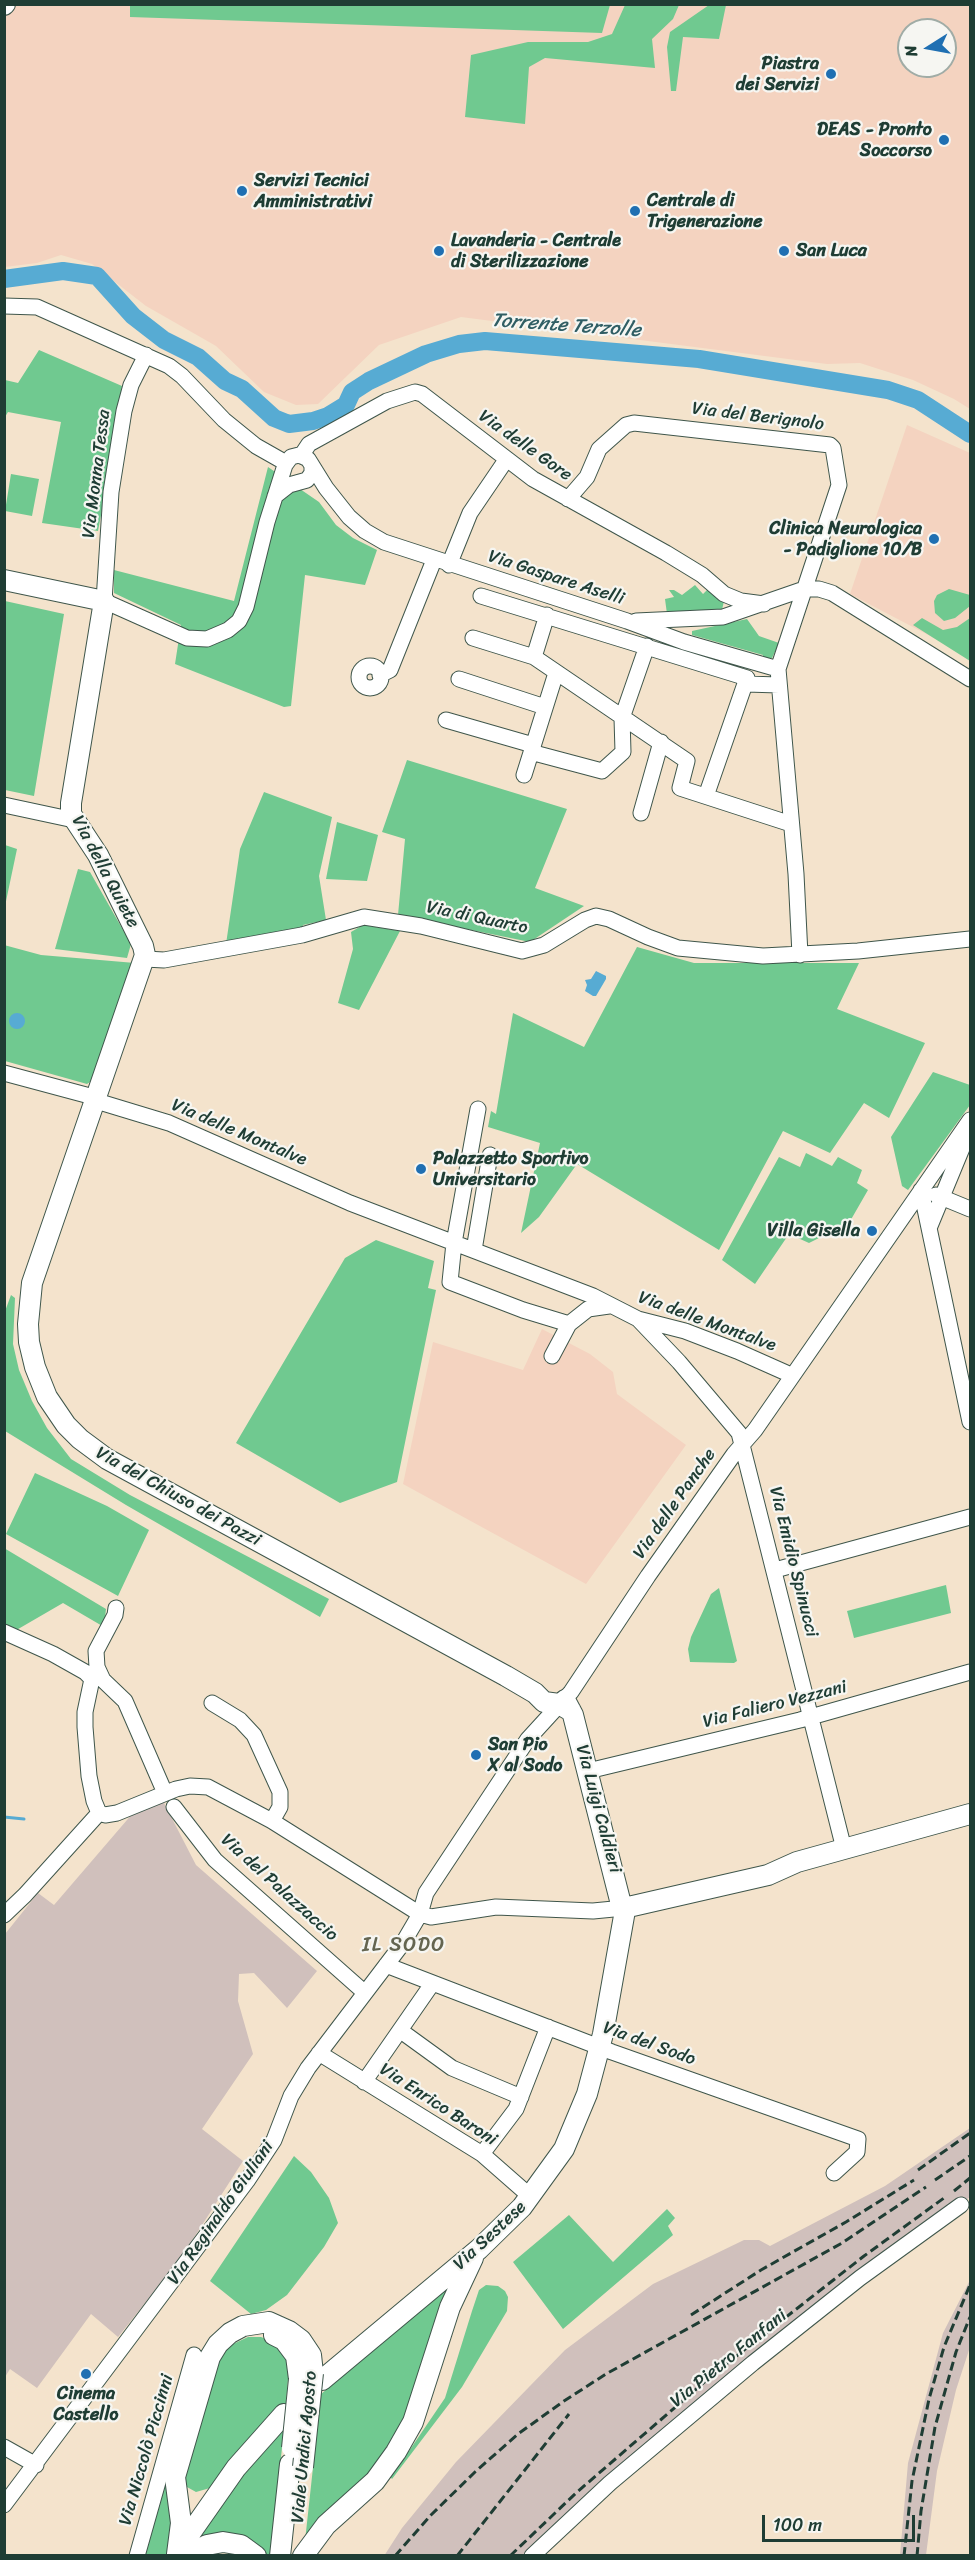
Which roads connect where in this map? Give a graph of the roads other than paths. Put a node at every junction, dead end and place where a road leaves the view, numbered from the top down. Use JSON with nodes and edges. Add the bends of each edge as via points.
{"nodes":[{"id":1,"x":4,"y":306,"type":"edge"},
{"id":2,"x":146,"y":356,"type":"junction"},
{"id":3,"x":506,"y":460,"type":"junction"},
{"id":4,"x":306,"y":461,"type":"junction"},
{"id":5,"x":285,"y":465,"type":"junction"},
{"id":6,"x":300,"y":483,"type":"junction"},
{"id":7,"x":275,"y":496,"type":"junction"},
{"id":8,"x":568,"y":500,"type":"junction"},
{"id":9,"x":336,"y":501,"type":"junction"},
{"id":10,"x":442,"y":562,"type":"junction"},
{"id":11,"x":4,"y":580,"type":"edge"},
{"id":12,"x":804,"y":590,"type":"junction"},
{"id":13,"x":481,"y":596,"type":"dead end"},
{"id":14,"x":104,"y":602,"type":"junction"},
{"id":15,"x":770,"y":602,"type":"junction"},
{"id":16,"x":547,"y":615,"type":"junction"},
{"id":17,"x":685,"y":620,"type":"junction"},
{"id":18,"x":627,"y":621,"type":"junction"},
{"id":19,"x":791,"y":625,"type":"junction"},
{"id":20,"x":473,"y":638,"type":"dead end"},
{"id":21,"x":684,"y":642,"type":"junction"},
{"id":22,"x":647,"y":646,"type":"junction"},
{"id":23,"x":534,"y":657,"type":"junction"},
{"id":24,"x":351,"y":661,"type":"dead end"},
{"id":25,"x":778,"y":669,"type":"junction"},
{"id":26,"x":556,"y":673,"type":"junction"},
{"id":27,"x":459,"y":680,"type":"dead end"},
{"id":28,"x":970,"y":680,"type":"edge"},
{"id":29,"x":746,"y":684,"type":"junction"},
{"id":30,"x":779,"y":685,"type":"junction"},
{"id":31,"x":545,"y":707,"type":"junction"},
{"id":32,"x":622,"y":717,"type":"junction"},
{"id":33,"x":447,"y":720,"type":"dead end"},
{"id":34,"x":661,"y":742,"type":"junction"},
{"id":35,"x":532,"y":747,"type":"junction"},
{"id":36,"x":687,"y":761,"type":"junction"},
{"id":37,"x":714,"y":768,"type":"junction"},
{"id":38,"x":524,"y":776,"type":"dead end"},
{"id":39,"x":706,"y":796,"type":"junction"},
{"id":40,"x":4,"y":805,"type":"edge"},
{"id":41,"x":641,"y":813,"type":"dead end"},
{"id":42,"x":74,"y":819,"type":"junction"},
{"id":43,"x":791,"y":824,"type":"junction"},
{"id":44,"x":970,"y":939,"type":"edge"},
{"id":45,"x":800,"y":955,"type":"junction"},
{"id":46,"x":145,"y":959,"type":"junction"},
{"id":47,"x":4,"y":1073,"type":"edge"},
{"id":48,"x":95,"y":1100,"type":"junction"},
{"id":49,"x":478,"y":1109,"type":"dead end"},
{"id":50,"x":970,"y":1120,"type":"edge"},
{"id":51,"x":970,"y":1129,"type":"edge"},
{"id":52,"x":490,"y":1155,"type":"dead end"},
{"id":53,"x":921,"y":1190,"type":"junction"},
{"id":54,"x":944,"y":1198,"type":"junction"},
{"id":55,"x":970,"y":1209,"type":"edge"},
{"id":56,"x":930,"y":1226,"type":"junction"},
{"id":57,"x":454,"y":1243,"type":"junction"},
{"id":58,"x":474,"y":1250,"type":"junction"},
{"id":59,"x":609,"y":1306,"type":"junction"},
{"id":60,"x":638,"y":1319,"type":"junction"},
{"id":61,"x":570,"y":1324,"type":"junction"},
{"id":62,"x":954,"y":1340,"type":"junction"},
{"id":63,"x":970,"y":1345,"type":"edge"},
{"id":64,"x":552,"y":1356,"type":"dead end"},
{"id":65,"x":791,"y":1375,"type":"junction"},
{"id":66,"x":970,"y":1422,"type":"edge"},
{"id":67,"x":743,"y":1443,"type":"junction"},
{"id":68,"x":970,"y":1517,"type":"edge"},
{"id":69,"x":775,"y":1570,"type":"junction"},
{"id":70,"x":116,"y":1608,"type":"dead end"},
{"id":71,"x":4,"y":1632,"type":"edge"},
{"id":72,"x":970,"y":1672,"type":"edge"},
{"id":73,"x":212,"y":1703,"type":"dead end"},
{"id":74,"x":565,"y":1705,"type":"junction"},
{"id":75,"x":811,"y":1717,"type":"junction"},
{"id":76,"x":588,"y":1771,"type":"junction"},
{"id":77,"x":165,"y":1793,"type":"junction"},
{"id":78,"x":174,"y":1807,"type":"dead end"},
{"id":79,"x":99,"y":1813,"type":"junction"},
{"id":80,"x":970,"y":1814,"type":"edge"},
{"id":81,"x":272,"y":1821,"type":"junction"},
{"id":82,"x":844,"y":1849,"type":"junction"},
{"id":83,"x":624,"y":1908,"type":"junction"},
{"id":84,"x":420,"y":1914,"type":"junction"},
{"id":85,"x":4,"y":1915,"type":"edge"},
{"id":86,"x":386,"y":1965,"type":"junction"},
{"id":87,"x":432,"y":1984,"type":"junction"},
{"id":88,"x":364,"y":1992,"type":"junction"},
{"id":89,"x":548,"y":2027,"type":"junction"},
{"id":90,"x":401,"y":2031,"type":"junction"},
{"id":91,"x":600,"y":2047,"type":"junction"},
{"id":92,"x":319,"y":2053,"type":"junction"},
{"id":93,"x":364,"y":2082,"type":"junction"},
{"id":94,"x":520,"y":2097,"type":"junction"},
{"id":95,"x":482,"y":2154,"type":"junction"},
{"id":96,"x":834,"y":2173,"type":"dead end"},
{"id":97,"x":531,"y":2197,"type":"junction"},
{"id":98,"x":967,"y":2200,"type":"edge"},
{"id":99,"x":479,"y":2249,"type":"junction"},
{"id":100,"x":194,"y":2355,"type":"dead end"},
{"id":101,"x":312,"y":2378,"type":"junction"},
{"id":102,"x":285,"y":2414,"type":"dead end"},
{"id":103,"x":4,"y":2447,"type":"edge"},
{"id":104,"x":181,"y":2459,"type":"junction"},
{"id":105,"x":36,"y":2465,"type":"junction"},
{"id":106,"x":297,"y":2466,"type":"junction"},
{"id":107,"x":228,"y":2480,"type":"junction"},
{"id":108,"x":4,"y":2505,"type":"edge"},
{"id":109,"x":180,"y":2555,"type":"edge"},
{"id":110,"x":137,"y":2556,"type":"edge"},
{"id":111,"x":256,"y":2556,"type":"edge"},
{"id":112,"x":280,"y":2556,"type":"edge"},
{"id":113,"x":294,"y":2556,"type":"edge"},
{"id":114,"x":303,"y":2556,"type":"edge"},
{"id":115,"x":532,"y":2556,"type":"edge"}],
"edges":[{"from":1,"to":2,"type":"street","via":[[37,307]]},
{"from":2,"to":5,"type":"street","via":[[182,376],[224,420]]},
{"from":2,"to":14,"type":"street","name":"Via Monna Tessa","via":[[131,385],[124,411],[111,492]]},
{"from":3,"to":4,"type":"street","name":"Via delle Gore","via":[[415,392],[387,401],[309,444]]},
{"from":3,"to":8,"type":"street","name":"Via delle Gore"},
{"from":3,"to":10,"type":"street"},
{"from":4,"to":5,"type":"street","name":"Via delle Gore","via":[[291,457]]},
{"from":4,"to":6,"type":"street","name":"Via delle Gore","via":[[310,476]]},
{"from":4,"to":9,"type":"street","name":"Via Gaspare Aselli"},
{"from":5,"to":6,"type":"street","via":[[288,479]]},
{"from":5,"to":7,"type":"street"},
{"from":6,"to":7,"type":"street"},
{"from":6,"to":9,"type":"street","name":"Via Gaspare Aselli","via":[[317,488]]},
{"from":7,"to":14,"type":"street","via":[[245,610],[239,621],[223,634],[207,639],[187,638]]},
{"from":8,"to":12,"type":"street","name":"Via del Berignolo","via":[[587,477],[596,453],[630,424],[830,445],[834,448],[839,485]]},
{"from":8,"to":15,"type":"street","name":"Via delle Gore","via":[[666,553],[724,594],[751,603]]},
{"from":9,"to":10,"type":"street","name":"Via Gaspare Aselli","via":[[349,517],[384,542]]},
{"from":10,"to":18,"type":"street","name":"Via Gaspare Aselli"},
{"from":10,"to":24,"type":"street","via":[[390,670],[370,688],[362,684]]},
{"from":11,"to":14,"type":"main road"},
{"from":12,"to":15,"type":"street"},
{"from":12,"to":19,"type":"street"},
{"from":12,"to":28,"type":"street","via":[[814,588],[832,593]]},
{"from":13,"to":16,"type":"street"},
{"from":14,"to":42,"type":"main road","name":"Via della Quiete","via":[[71,803]]},
{"from":15,"to":17,"type":"street","via":[[723,617]]},
{"from":15,"to":19,"type":"street","name":"Via delle Gore","via":[[788,607]]},
{"from":16,"to":22,"type":"street"},
{"from":16,"to":23,"type":"street"},
{"from":17,"to":18,"type":"street"},
{"from":17,"to":21,"type":"street","via":[[681,632]]},
{"from":18,"to":21,"type":"street","name":"Via Gaspare Aselli"},
{"from":19,"to":25,"type":"street"},
{"from":20,"to":23,"type":"street"},
{"from":21,"to":25,"type":"street","name":"Via Gaspare Aselli"},
{"from":22,"to":29,"type":"street","via":[[747,678]]},
{"from":22,"to":32,"type":"street"},
{"from":23,"to":26,"type":"street"},
{"from":25,"to":30,"type":"street"},
{"from":26,"to":31,"type":"street"},
{"from":26,"to":32,"type":"street"},
{"from":27,"to":31,"type":"street"},
{"from":29,"to":30,"type":"street"},
{"from":29,"to":37,"type":"street"},
{"from":30,"to":43,"type":"street"},
{"from":31,"to":35,"type":"street"},
{"from":32,"to":34,"type":"street"},
{"from":32,"to":35,"type":"street","via":[[622,752],[602,771],[538,754]]},
{"from":33,"to":35,"type":"street"},
{"from":34,"to":36,"type":"street"},
{"from":34,"to":41,"type":"street"},
{"from":35,"to":38,"type":"street"},
{"from":36,"to":37,"type":"street"},
{"from":36,"to":39,"type":"street","via":[[680,788]]},
{"from":37,"to":39,"type":"street"},
{"from":39,"to":43,"type":"street"},
{"from":40,"to":42,"type":"street"},
{"from":42,"to":46,"type":"main road","name":"Via della Quiete","via":[[108,874],[143,946]]},
{"from":43,"to":45,"type":"street"},
{"from":44,"to":45,"type":"street","name":"Via di Quarto"},
{"from":45,"to":46,"type":"street","name":"Via di Quarto","via":[[763,956],[678,948],[596,916],[544,945],[522,951],[421,926],[364,917],[302,935],[164,960]]},
{"from":46,"to":48,"type":"main road"},
{"from":47,"to":48,"type":"street","name":"Via delle Montalve"},
{"from":48,"to":57,"type":"street","name":"Via delle Montalve","via":[[169,1122],[351,1203]]},
{"from":48,"to":74,"type":"main road","name":"Via del Chiuso dei Pazzi","via":[[36,1272],[30,1302],[28,1333],[33,1360],[39,1381],[56,1412],[86,1445],[107,1459],[535,1693],[551,1692]]},
{"from":49,"to":57,"type":"street"},
{"from":50,"to":53,"type":"street","name":"Via delle Panche"},
{"from":51,"to":54,"type":"street"},
{"from":52,"to":58,"type":"street"},
{"from":53,"to":54,"type":"street"},
{"from":53,"to":56,"type":"street"},
{"from":53,"to":65,"type":"street","name":"Via delle Panche"},
{"from":54,"to":55,"type":"street"},
{"from":54,"to":56,"type":"street"},
{"from":56,"to":62,"type":"street"},
{"from":57,"to":58,"type":"street","name":"Via delle Montalve"},
{"from":57,"to":61,"type":"street","via":[[450,1282]]},
{"from":58,"to":59,"type":"street","name":"Via delle Montalve","via":[[593,1296]]},
{"from":59,"to":60,"type":"street","name":"Via delle Montalve"},
{"from":59,"to":61,"type":"street","name":"Via delle Montalve","via":[[588,1309]]},
{"from":60,"to":65,"type":"street","name":"Via delle Montalve","via":[[716,1343]]},
{"from":60,"to":67,"type":"street","name":"Via Emidio Spinucci","via":[[679,1362],[739,1433]]},
{"from":61,"to":64,"type":"street"},
{"from":62,"to":63,"type":"street"},
{"from":62,"to":66,"type":"street"},
{"from":65,"to":67,"type":"street","name":"Via delle Panche"},
{"from":67,"to":69,"type":"street","name":"Via Emidio Spinucci"},
{"from":67,"to":74,"type":"street","name":"Via delle Panche"},
{"from":68,"to":69,"type":"street"},
{"from":69,"to":75,"type":"street","name":"Via Emidio Spinucci"},
{"from":70,"to":77,"type":"street","via":[[96,1651],[97,1667],[103,1680],[125,1701]]},
{"from":71,"to":79,"type":"street","via":[[53,1654],[92,1679],[85,1727],[89,1776]]},
{"from":72,"to":75,"type":"street","name":"Via Faliero Vezzani"},
{"from":73,"to":81,"type":"street","via":[[240,1720],[254,1736],[280,1792],[280,1807]]},
{"from":74,"to":76,"type":"main road","name":"Via Luigi Caldieri"},
{"from":74,"to":84,"type":"street","name":"Via delle Panche","via":[[528,1739],[426,1893]]},
{"from":75,"to":76,"type":"street","name":"Via Faliero Vezzani"},
{"from":75,"to":82,"type":"street","name":"Via Emidio Spinucci"},
{"from":76,"to":83,"type":"main road","name":"Via Luigi Caldieri"},
{"from":77,"to":79,"type":"street","via":[[117,1813]]},
{"from":77,"to":81,"type":"street","via":[[190,1786],[208,1787]]},
{"from":78,"to":88,"type":"street","name":"Via del Palazzaccio","via":[[215,1860]]},
{"from":79,"to":85,"type":"street"},
{"from":80,"to":82,"type":"main road"},
{"from":81,"to":84,"type":"street"},
{"from":82,"to":83,"type":"main road","via":[[768,1875]]},
{"from":83,"to":84,"type":"street","via":[[593,1911],[496,1907],[431,1917]]},
{"from":83,"to":91,"type":"main road","name":"Via Sestese"},
{"from":84,"to":86,"type":"street","name":"Via Reginaldo Giuliani"},
{"from":86,"to":87,"type":"street","name":"Via del Sodo"},
{"from":86,"to":88,"type":"street","name":"Via Reginaldo Giuliani"},
{"from":87,"to":89,"type":"street","name":"Via del Sodo"},
{"from":87,"to":90,"type":"street"},
{"from":88,"to":92,"type":"street","name":"Via Reginaldo Giuliani"},
{"from":89,"to":91,"type":"street","name":"Via del Sodo"},
{"from":89,"to":94,"type":"street"},
{"from":90,"to":93,"type":"street"},
{"from":90,"to":94,"type":"street","via":[[452,2068]]},
{"from":91,"to":96,"type":"street","name":"Via del Sodo","via":[[858,2139],[857,2152]]},
{"from":91,"to":97,"type":"main road","name":"Via Sestese","via":[[571,2134]]},
{"from":92,"to":93,"type":"street","name":"Via Enrico Baroni"},
{"from":92,"to":105,"type":"street","name":"Via Reginaldo Giuliani","via":[[294,2089],[274,2140],[247,2181]]},
{"from":93,"to":95,"type":"street","name":"Via Enrico Baroni"},
{"from":94,"to":95,"type":"street","via":[[512,2118]]},
{"from":95,"to":97,"type":"street","name":"Via Enrico Baroni"},
{"from":97,"to":99,"type":"main road","name":"Via Sestese"},
{"from":98,"to":115,"type":"street","name":"Via Pietro Fanfani","via":[[753,2362],[610,2483]]},
{"from":99,"to":101,"type":"main road","name":"Via Sestese"},
{"from":99,"to":114,"type":"main road","via":[[463,2277],[412,2422],[396,2452],[375,2481],[326,2525]]},
{"from":100,"to":110,"type":"street","name":"Via Niccolò Piccinni"},
{"from":101,"to":104,"type":"main road","name":"Viale Undici Agosto","via":[[284,2340],[260,2330],[236,2329],[220,2341],[210,2357]]},
{"from":101,"to":106,"type":"main road","name":"Viale Undici Agosto","bridge":true},
{"from":102,"to":107,"type":"main road"},
{"from":103,"to":105,"type":"street"},
{"from":104,"to":107,"type":"main road","name":"Viale Undici Agosto","via":[[181,2486],[191,2496],[207,2497]]},
{"from":104,"to":109,"type":"main road","name":"Viale Undici Agosto","via":[[175,2477],[182,2523]]},
{"from":105,"to":108,"type":"street","name":"Via Reginaldo Giuliani"},
{"from":106,"to":112,"type":"main road","name":"Viale Undici Agosto"},
{"from":106,"to":113,"type":"main road","name":"Viale Undici Agosto"},
{"from":107,"to":109,"type":"main road"},
{"from":109,"to":111,"type":"main road","via":[[223,2542],[241,2545]]}]}
